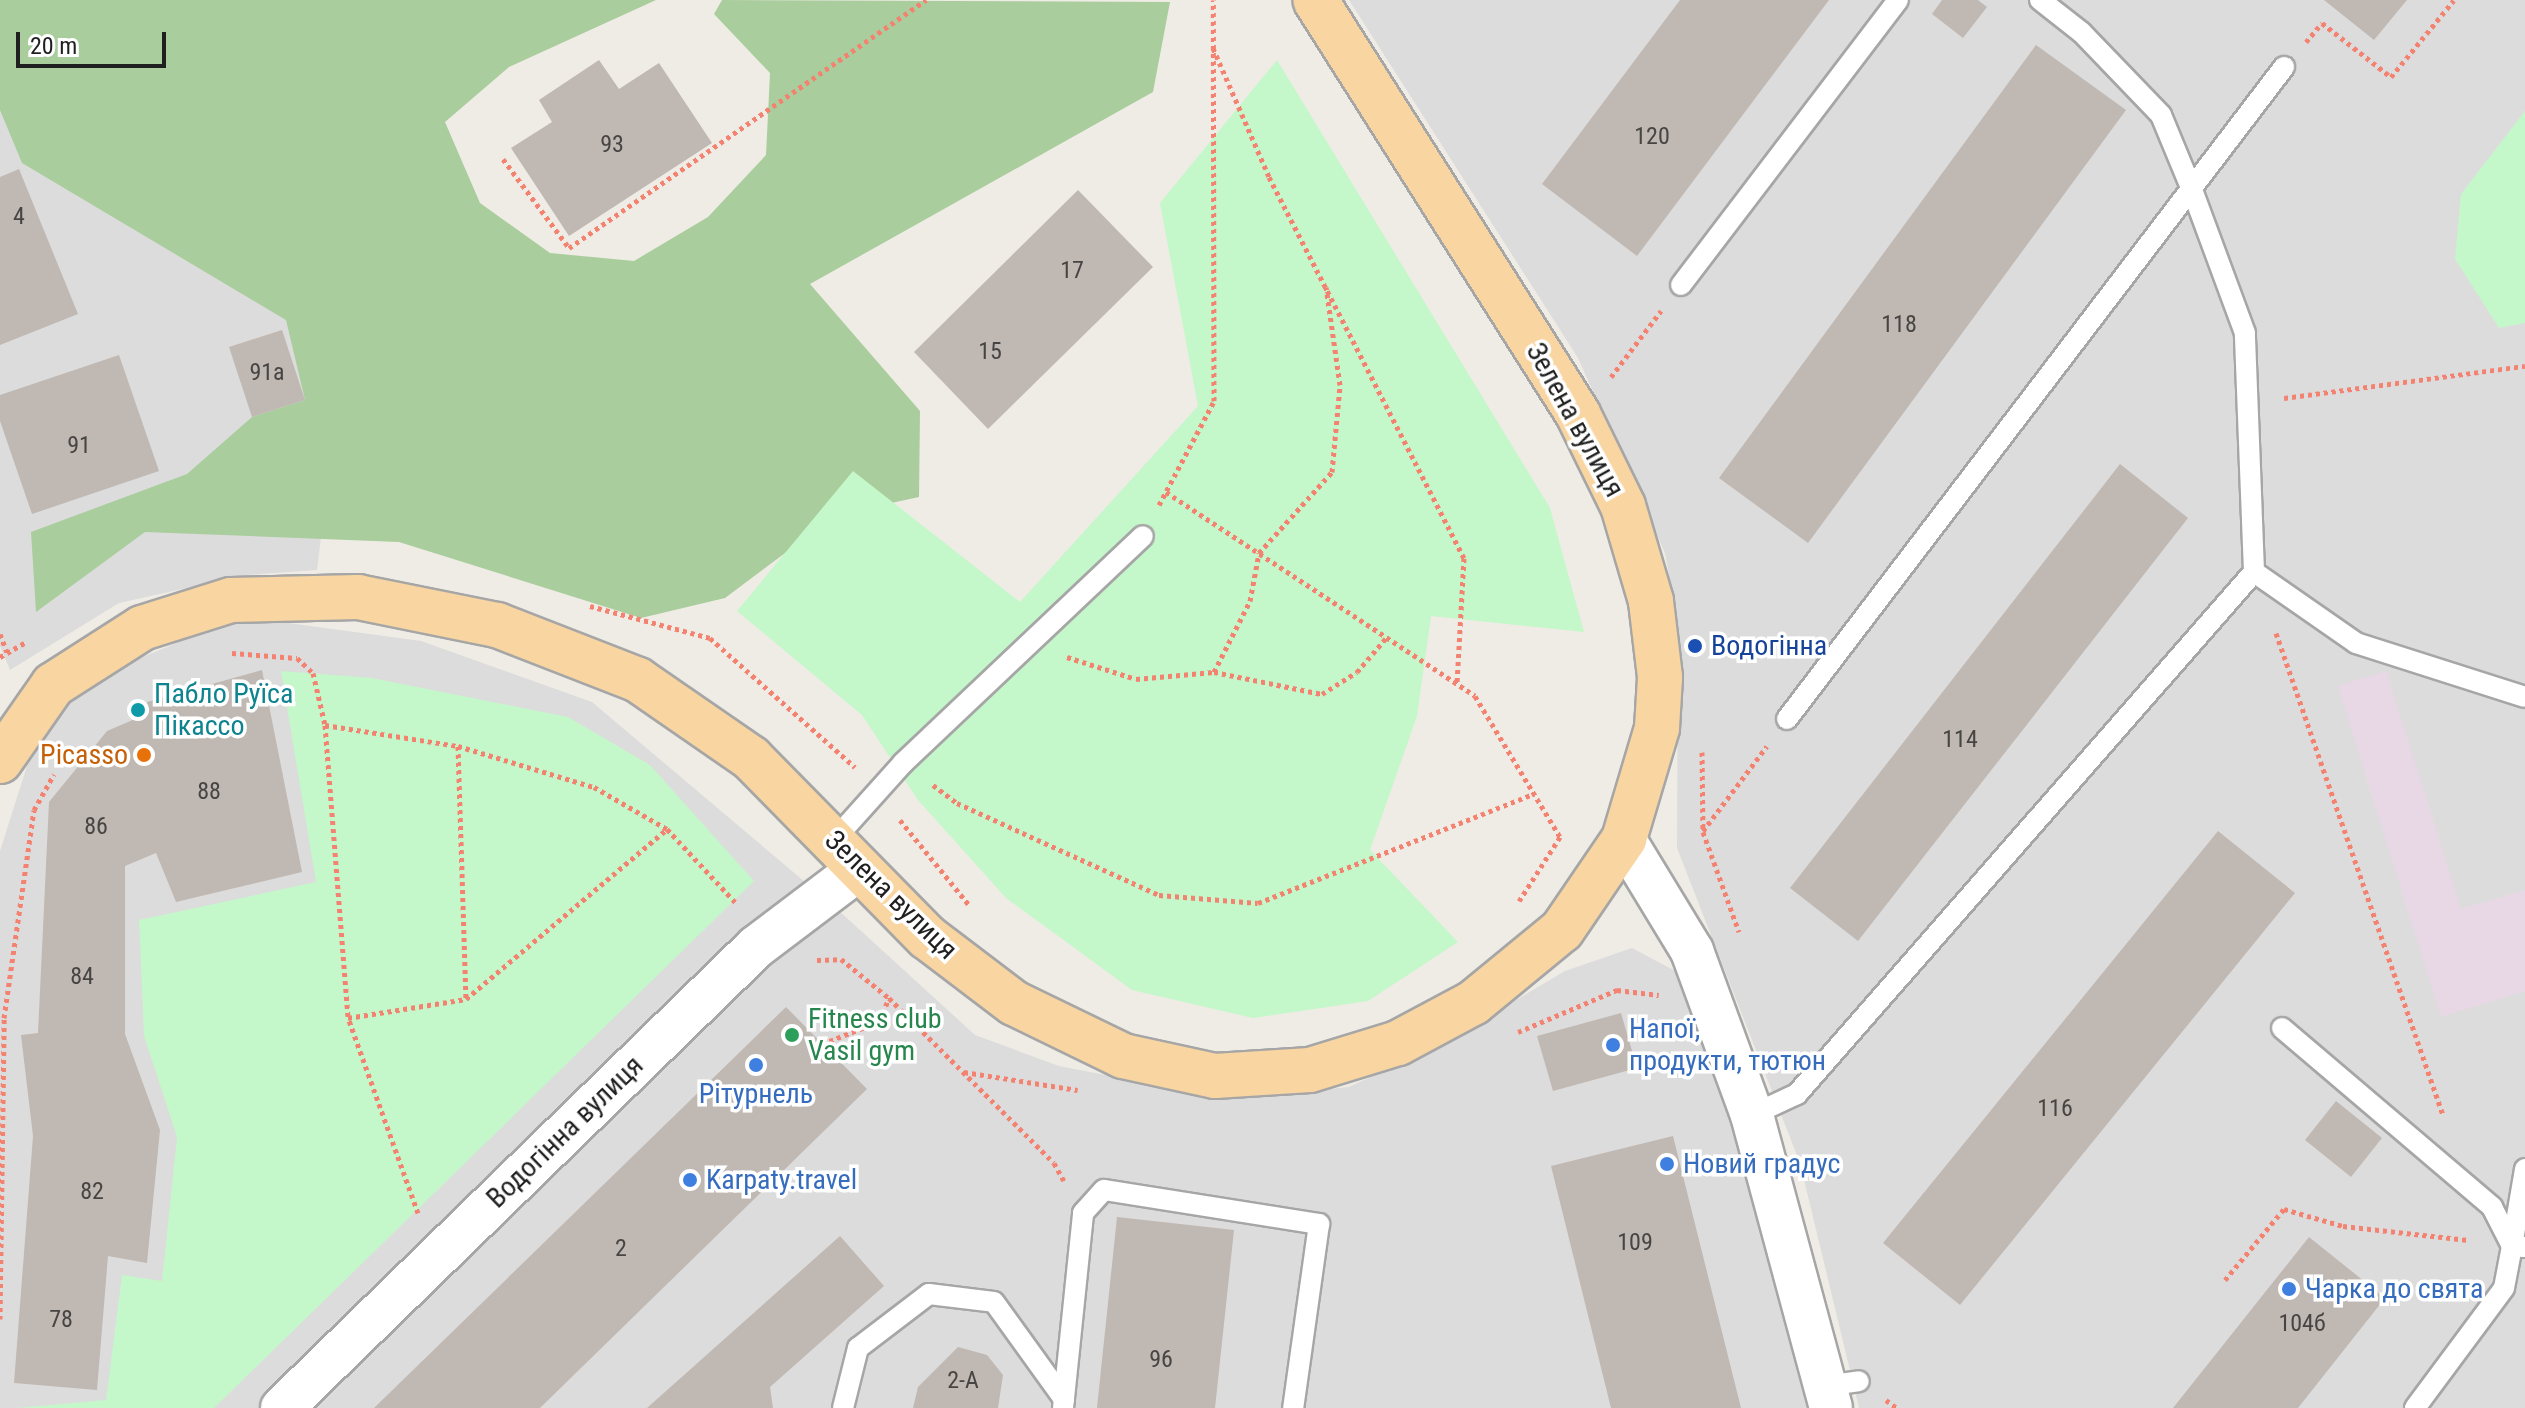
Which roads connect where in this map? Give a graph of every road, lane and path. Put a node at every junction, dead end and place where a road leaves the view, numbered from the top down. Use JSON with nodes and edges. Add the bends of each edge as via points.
{"nodes":[{"id":1,"x":926,"y":0,"type":"edge"},
{"id":2,"x":1213,"y":0,"type":"edge"},
{"id":3,"x":1315,"y":0,"type":"edge"},
{"id":4,"x":1898,"y":0,"type":"edge"},
{"id":5,"x":2040,"y":0,"type":"edge"},
{"id":6,"x":2454,"y":0,"type":"edge"},
{"id":7,"x":1213,"y":48,"type":"junction"},
{"id":8,"x":2284,"y":67,"type":"joint"},
{"id":9,"x":503,"y":159,"type":"dead end"},
{"id":10,"x":2192,"y":190,"type":"junction"},
{"id":11,"x":1325,"y":282,"type":"junction"},
{"id":12,"x":1681,"y":285,"type":"joint"},
{"id":13,"x":2525,"y":366,"type":"edge"},
{"id":14,"x":1609,"y":379,"type":"dead end"},
{"id":15,"x":2294,"y":396,"type":"dead end"},
{"id":16,"x":1143,"y":536,"type":"joint"},
{"id":17,"x":2254,"y":572,"type":"junction"},
{"id":18,"x":0,"y":634,"type":"edge"},
{"id":19,"x":1386,"y":638,"type":"dead end"},
{"id":20,"x":1028,"y":645,"type":"junction"},
{"id":21,"x":8,"y":652,"type":"dead end"},
{"id":22,"x":218,"y":654,"type":"dead end"},
{"id":23,"x":1214,"y":672,"type":"junction"},
{"id":24,"x":1457,"y":684,"type":"dead end"},
{"id":25,"x":2525,"y":697,"type":"edge"},
{"id":26,"x":1787,"y":719,"type":"joint"},
{"id":27,"x":325,"y":725,"type":"junction"},
{"id":28,"x":3,"y":745,"type":"edge"},
{"id":29,"x":458,"y":746,"type":"junction"},
{"id":30,"x":63,"y":758,"type":"dead end"},
{"id":31,"x":903,"y":763,"type":"junction"},
{"id":32,"x":1534,"y":794,"type":"dead end"},
{"id":33,"x":667,"y":829,"type":"junction"},
{"id":34,"x":1703,"y":832,"type":"dead end"},
{"id":35,"x":1624,"y":839,"type":"junction"},
{"id":36,"x":846,"y":854,"type":"junction"},
{"id":37,"x":743,"y":911,"type":"dead end"},
{"id":38,"x":800,"y":961,"type":"dead end"},
{"id":39,"x":889,"y":998,"type":"junction"},
{"id":40,"x":466,"y":999,"type":"junction"},
{"id":41,"x":348,"y":1018,"type":"junction"},
{"id":42,"x":2282,"y":1028,"type":"dead end"},
{"id":43,"x":822,"y":1044,"type":"dead end"},
{"id":44,"x":1752,"y":1115,"type":"junction"},
{"id":45,"x":1054,"y":1163,"type":"dead end"},
{"id":46,"x":2525,"y":1169,"type":"edge"},
{"id":47,"x":2467,"y":1183,"type":"junction"},
{"id":48,"x":423,"y":1229,"type":"dead end"},
{"id":49,"x":2519,"y":1246,"type":"edge"},
{"id":50,"x":2225,"y":1280,"type":"dead end"},
{"id":51,"x":0,"y":1319,"type":"edge"},
{"id":52,"x":1838,"y":1392,"type":"edge"},
{"id":53,"x":1063,"y":1404,"type":"edge"},
{"id":54,"x":282,"y":1408,"type":"edge"},
{"id":55,"x":843,"y":1408,"type":"edge"},
{"id":56,"x":1293,"y":1408,"type":"edge"},
{"id":57,"x":2415,"y":1408,"type":"edge"}],
"edges":[{"from":1,"to":9,"type":"path","via":[[569,248]]},
{"from":2,"to":7,"type":"path"},
{"from":3,"to":35,"type":"main road","name":"Зелена вулиця","via":[[1578,414],[1623,506],[1651,601],[1660,677],[1645,783]]},
{"from":4,"to":12,"type":"lane"},
{"from":5,"to":10,"type":"lane","via":[[2081,32],[2161,115]]},
{"from":6,"to":8,"type":"path","via":[[2391,77],[2322,23]]},
{"from":7,"to":11,"type":"path","via":[[1269,177]]},
{"from":7,"to":16,"type":"path","via":[[1214,401]]},
{"from":8,"to":10,"type":"lane"},
{"from":10,"to":17,"type":"lane","via":[[2245,333]]},
{"from":10,"to":26,"type":"lane"},
{"from":11,"to":23,"type":"path","via":[[1340,385],[1332,472],[1259,553],[1250,601]]},
{"from":11,"to":24,"type":"path","via":[[1464,558]]},
{"from":12,"to":14,"type":"path"},
{"from":13,"to":15,"type":"path"},
{"from":16,"to":20,"type":"lane"},
{"from":17,"to":25,"type":"lane","via":[[2356,643]]},
{"from":17,"to":44,"type":"lane","via":[[1797,1094]]},
{"from":17,"to":47,"type":"path"},
{"from":18,"to":21,"type":"path"},
{"from":19,"to":23,"type":"path","via":[[1357,672],[1322,694]]},
{"from":20,"to":23,"type":"path","via":[[1136,679]]},
{"from":20,"to":31,"type":"lane"},
{"from":22,"to":27,"type":"path","via":[[297,658],[313,673]]},
{"from":26,"to":34,"type":"path"},
{"from":27,"to":29,"type":"path"},
{"from":27,"to":41,"type":"path"},
{"from":28,"to":36,"type":"main road","name":"Зелена вулиця","via":[[53,685],[142,628],[231,600],[358,597],[497,625],[638,680],[751,758]]},
{"from":29,"to":33,"type":"path","via":[[594,787]]},
{"from":29,"to":40,"type":"path"},
{"from":30,"to":51,"type":"path","via":[[34,810],[4,1018]]},
{"from":31,"to":32,"type":"path","via":[[957,803],[1159,895],[1258,903]]},
{"from":31,"to":36,"type":"lane"},
{"from":33,"to":37,"type":"path"},
{"from":33,"to":40,"type":"path"},
{"from":35,"to":36,"type":"main road","name":"Зелена вулиця","via":[[1562,930],[1473,1003],[1398,1043],[1310,1070],[1215,1076],[1123,1056],[1014,1003],[927,937]]},
{"from":35,"to":44,"type":"street","via":[[1692,951]]},
{"from":36,"to":54,"type":"street","name":"Водогінна вулиця"},
{"from":38,"to":39,"type":"path","via":[[841,959]]},
{"from":39,"to":43,"type":"path","via":[[880,1021]]},
{"from":39,"to":45,"type":"path"},
{"from":40,"to":41,"type":"path"},
{"from":41,"to":48,"type":"path"},
{"from":42,"to":47,"type":"lane"},
{"from":44,"to":52,"type":"street"},
{"from":46,"to":49,"type":"lane"},
{"from":47,"to":49,"type":"lane","via":[[2492,1207]]},
{"from":49,"to":50,"type":"path","via":[[2343,1226],[2284,1209]]},
{"from":49,"to":57,"type":"lane","via":[[2504,1288]]},
{"from":53,"to":55,"type":"lane","via":[[994,1302],[929,1294],[858,1348]]},
{"from":53,"to":56,"type":"lane","via":[[1083,1213],[1104,1190],[1319,1224]]}]}
